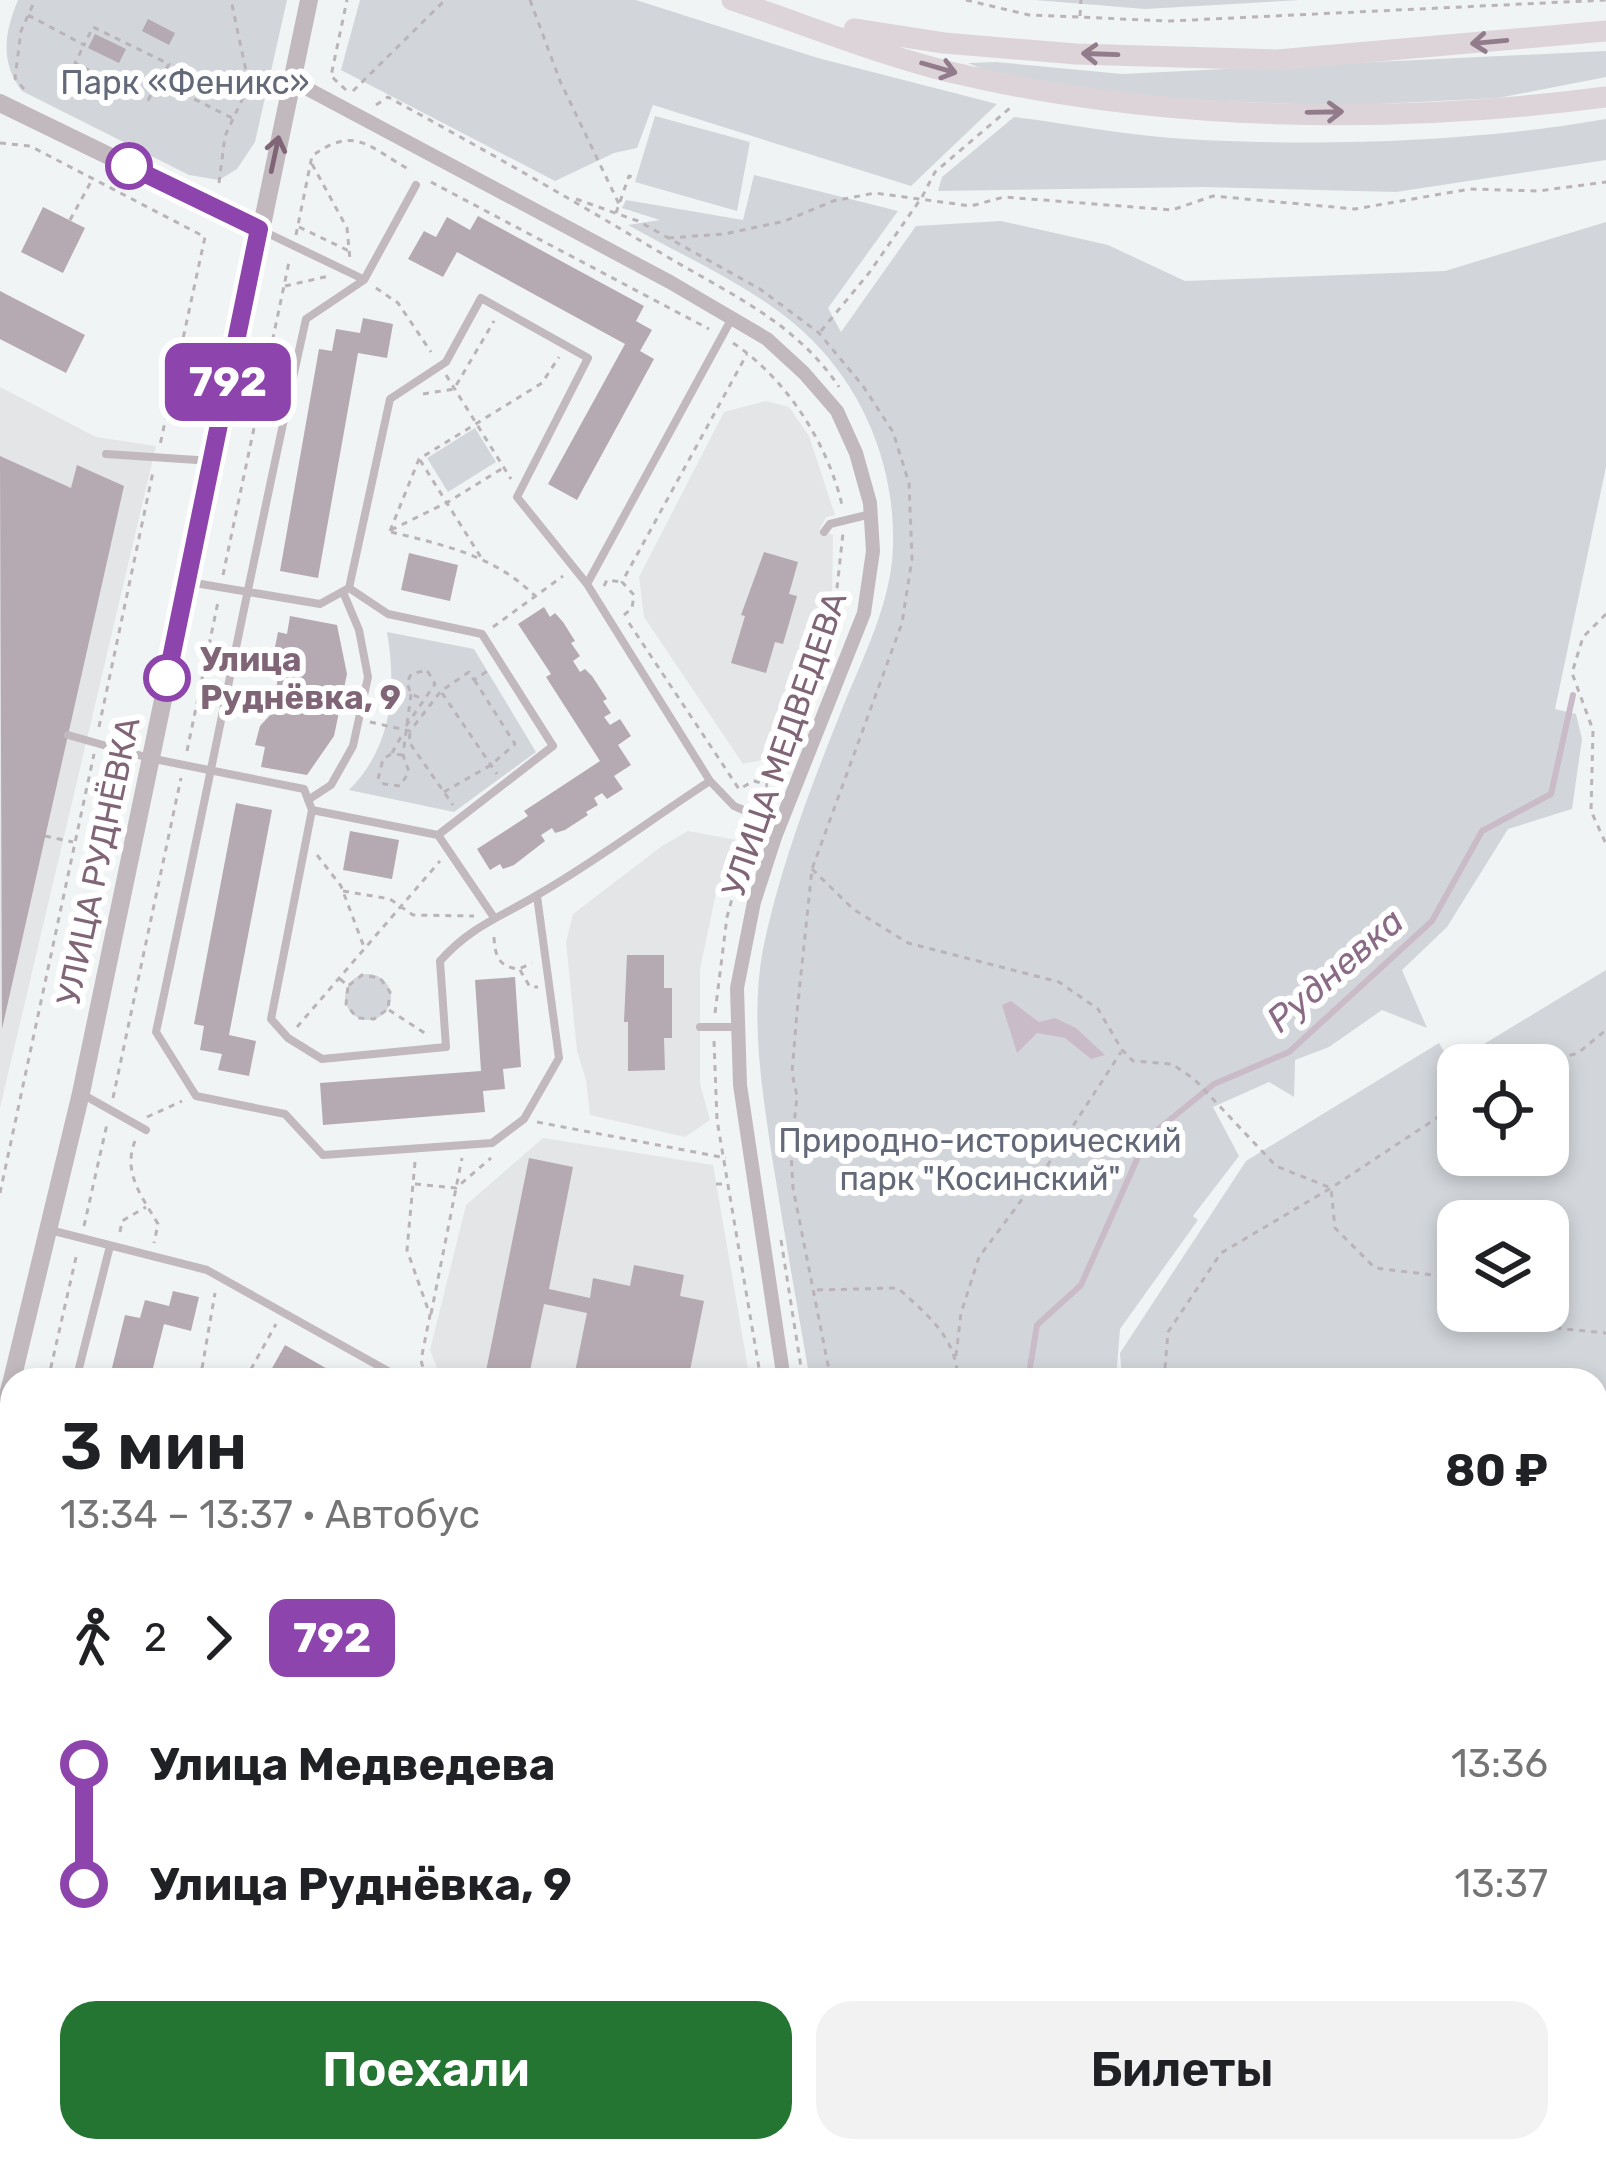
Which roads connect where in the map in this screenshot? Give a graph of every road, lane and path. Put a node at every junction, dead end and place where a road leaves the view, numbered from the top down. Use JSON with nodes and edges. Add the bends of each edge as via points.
{"nodes":[{"id":1,"x":35,"y":0,"type":"edge"},
{"id":2,"x":231,"y":0,"type":"edge"},
{"id":3,"x":309,"y":0,"type":"edge"},
{"id":4,"x":347,"y":0,"type":"edge"},
{"id":5,"x":445,"y":0,"type":"edge"},
{"id":6,"x":530,"y":0,"type":"edge"},
{"id":7,"x":732,"y":0,"type":"edge"},
{"id":8,"x":966,"y":0,"type":"edge"},
{"id":9,"x":1081,"y":0,"type":"edge"},
{"id":10,"x":1606,"y":0,"type":"edge"},
{"id":11,"x":28,"y":15,"type":"junction"},
{"id":12,"x":1080,"y":17,"type":"junction"},
{"id":13,"x":788,"y":19,"type":"junction"},
{"id":14,"x":1606,"y":32,"type":"edge"},
{"id":15,"x":84,"y":45,"type":"junction"},
{"id":16,"x":291,"y":80,"type":"junction"},
{"id":17,"x":160,"y":82,"type":"junction"},
{"id":18,"x":24,"y":89,"type":"dead end"},
{"id":19,"x":1035,"y":89,"type":"junction"},
{"id":20,"x":352,"y":92,"type":"junction"},
{"id":21,"x":1606,"y":97,"type":"edge"},
{"id":22,"x":0,"y":103,"type":"edge"},
{"id":23,"x":232,"y":118,"type":"junction"},
{"id":24,"x":0,"y":143,"type":"edge"},
{"id":25,"x":312,"y":156,"type":"dead end"},
{"id":26,"x":311,"y":163,"type":"dead end"},
{"id":27,"x":94,"y":178,"type":"junction"},
{"id":28,"x":636,"y":178,"type":"dead end"},
{"id":29,"x":219,"y":182,"type":"dead end"},
{"id":30,"x":1606,"y":182,"type":"edge"},
{"id":31,"x":416,"y":185,"type":"dead end"},
{"id":32,"x":568,"y":196,"type":"junction"},
{"id":33,"x":922,"y":197,"type":"junction"},
{"id":34,"x":619,"y":204,"type":"junction"},
{"id":35,"x":616,"y":213,"type":"junction"},
{"id":36,"x":70,"y":220,"type":"dead end"},
{"id":37,"x":298,"y":226,"type":"dead end"},
{"id":38,"x":259,"y":229,"type":"junction"},
{"id":39,"x":668,"y":238,"type":"junction"},
{"id":40,"x":349,"y":251,"type":"junction"},
{"id":41,"x":350,"y":273,"type":"junction"},
{"id":42,"x":364,"y":280,"type":"junction"},
{"id":43,"x":284,"y":286,"type":"dead end"},
{"id":44,"x":732,"y":318,"type":"junction"},
{"id":45,"x":722,"y":336,"type":"junction"},
{"id":46,"x":567,"y":346,"type":"junction"},
{"id":47,"x":748,"y":353,"type":"junction"},
{"id":48,"x":440,"y":366,"type":"junction"},
{"id":49,"x":697,"y":382,"type":"junction"},
{"id":50,"x":845,"y":396,"type":"dead end"},
{"id":51,"x":722,"y":399,"type":"junction"},
{"id":52,"x":676,"y":420,"type":"junction"},
{"id":53,"x":475,"y":422,"type":"junction"},
{"id":54,"x":703,"y":434,"type":"junction"},
{"id":55,"x":106,"y":454,"type":"dead end"},
{"id":56,"x":419,"y":459,"type":"junction"},
{"id":57,"x":156,"y":460,"type":"junction"},
{"id":58,"x":212,"y":461,"type":"junction"},
{"id":59,"x":503,"y":467,"type":"junction"},
{"id":60,"x":646,"y":474,"type":"junction"},
{"id":61,"x":673,"y":489,"type":"junction"},
{"id":62,"x":520,"y":492,"type":"junction"},
{"id":63,"x":448,"y":502,"type":"junction"},
{"id":64,"x":871,"y":514,"type":"junction"},
{"id":65,"x":845,"y":519,"type":"junction"},
{"id":66,"x":390,"y":531,"type":"junction"},
{"id":67,"x":824,"y":532,"type":"dead end"},
{"id":68,"x":611,"y":538,"type":"junction"},
{"id":69,"x":638,"y":553,"type":"junction"},
{"id":70,"x":482,"y":559,"type":"junction"},
{"id":71,"x":574,"y":568,"type":"junction"},
{"id":72,"x":188,"y":581,"type":"junction"},
{"id":73,"x":622,"y":582,"type":"junction"},
{"id":74,"x":586,"y":584,"type":"junction"},
{"id":75,"x":346,"y":590,"type":"junction"},
{"id":76,"x":245,"y":592,"type":"junction"},
{"id":77,"x":535,"y":596,"type":"junction"},
{"id":78,"x":597,"y":600,"type":"junction"},
{"id":79,"x":1606,"y":614,"type":"edge"},
{"id":80,"x":482,"y":634,"type":"junction"},
{"id":81,"x":500,"y":662,"type":"junction"},
{"id":82,"x":475,"y":680,"type":"junction"},
{"id":83,"x":441,"y":691,"type":"junction"},
{"id":84,"x":411,"y":694,"type":"junction"},
{"id":85,"x":423,"y":699,"type":"junction"},
{"id":86,"x":359,"y":720,"type":"junction"},
{"id":87,"x":407,"y":730,"type":"junction"},
{"id":88,"x":68,"y":735,"type":"dead end"},
{"id":89,"x":95,"y":746,"type":"junction"},
{"id":90,"x":391,"y":754,"type":"junction"},
{"id":91,"x":403,"y":755,"type":"junction"},
{"id":92,"x":149,"y":758,"type":"junction"},
{"id":93,"x":490,"y":765,"type":"junction"},
{"id":94,"x":212,"y":772,"type":"junction"},
{"id":95,"x":710,"y":781,"type":"junction"},
{"id":96,"x":504,"y":784,"type":"junction"},
{"id":97,"x":768,"y":785,"type":"junction"},
{"id":98,"x":443,"y":792,"type":"junction"},
{"id":99,"x":764,"y":795,"type":"dead end"},
{"id":100,"x":308,"y":800,"type":"junction"},
{"id":101,"x":312,"y":811,"type":"junction"},
{"id":102,"x":461,"y":817,"type":"junction"},
{"id":103,"x":779,"y":825,"type":"junction"},
{"id":104,"x":438,"y":835,"type":"junction"},
{"id":105,"x":45,"y":836,"type":"dead end"},
{"id":106,"x":75,"y":842,"type":"junction"},
{"id":107,"x":1606,"y":844,"type":"edge"},
{"id":108,"x":305,"y":847,"type":"junction"},
{"id":109,"x":448,"y":850,"type":"junction"},
{"id":110,"x":343,"y":891,"type":"junction"},
{"id":111,"x":537,"y":896,"type":"junction"},
{"id":112,"x":401,"y":906,"type":"junction"},
{"id":113,"x":493,"y":916,"type":"junction"},
{"id":114,"x":364,"y":948,"type":"junction"},
{"id":115,"x":544,"y":952,"type":"junction"},
{"id":116,"x":339,"y":978,"type":"junction"},
{"id":117,"x":348,"y":986,"type":"junction"},
{"id":118,"x":388,"y":1009,"type":"junction"},
{"id":119,"x":700,"y":1027,"type":"dead end"},
{"id":120,"x":736,"y":1027,"type":"junction"},
{"id":121,"x":1606,"y":1030,"type":"edge"},
{"id":122,"x":288,"y":1037,"type":"junction"},
{"id":123,"x":446,"y":1047,"type":"junction"},
{"id":124,"x":1122,"y":1050,"type":"junction"},
{"id":125,"x":1569,"y":1056,"type":"edge"},
{"id":126,"x":81,"y":1093,"type":"junction"},
{"id":127,"x":196,"y":1096,"type":"junction"},
{"id":128,"x":524,"y":1118,"type":"junction"},
{"id":129,"x":1437,"y":1118,"type":"edge"},
{"id":130,"x":143,"y":1129,"type":"junction"},
{"id":131,"x":465,"y":1145,"type":"junction"},
{"id":132,"x":417,"y":1148,"type":"junction"},
{"id":133,"x":503,"y":1148,"type":"dead end"},
{"id":134,"x":413,"y":1184,"type":"junction"},
{"id":135,"x":716,"y":1184,"type":"dead end"},
{"id":136,"x":730,"y":1184,"type":"junction"},
{"id":137,"x":456,"y":1188,"type":"junction"},
{"id":138,"x":1331,"y":1188,"type":"junction"},
{"id":139,"x":0,"y":1193,"type":"edge"},
{"id":140,"x":148,"y":1207,"type":"junction"},
{"id":141,"x":778,"y":1223,"type":"dead end"},
{"id":142,"x":50,"y":1230,"type":"junction"},
{"id":143,"x":114,"y":1247,"type":"junction"},
{"id":144,"x":152,"y":1256,"type":"junction"},
{"id":145,"x":1437,"y":1275,"type":"edge"},
{"id":146,"x":218,"y":1276,"type":"junction"},
{"id":147,"x":815,"y":1289,"type":"junction"},
{"id":148,"x":282,"y":1312,"type":"junction"},
{"id":149,"x":430,"y":1316,"type":"junction"},
{"id":150,"x":1569,"y":1329,"type":"edge"},
{"id":151,"x":1606,"y":1333,"type":"edge"},
{"id":152,"x":956,"y":1356,"type":"junction"},
{"id":153,"x":15,"y":1368,"type":"edge"},
{"id":154,"x":79,"y":1368,"type":"edge"},
{"id":155,"x":202,"y":1368,"type":"edge"},
{"id":156,"x":252,"y":1368,"type":"edge"},
{"id":157,"x":382,"y":1368,"type":"edge"},
{"id":158,"x":423,"y":1368,"type":"edge"},
{"id":159,"x":759,"y":1368,"type":"edge"},
{"id":160,"x":782,"y":1368,"type":"edge"},
{"id":161,"x":801,"y":1368,"type":"edge"},
{"id":162,"x":829,"y":1368,"type":"edge"},
{"id":163,"x":957,"y":1368,"type":"edge"},
{"id":164,"x":1165,"y":1368,"type":"edge"}],
"edges":[{"from":1,"to":11,"type":"path"},
{"from":2,"to":23,"type":"path","via":[[249,86]]},
{"from":3,"to":16,"type":"street","name":"УЛИЦА РУДНЁВКА"},
{"from":4,"to":20,"type":"path","via":[[331,76]]},
{"from":5,"to":20,"type":"path"},
{"from":6,"to":34,"type":"path"},
{"from":7,"to":13,"type":"main road"},
{"from":8,"to":12,"type":"path"},
{"from":9,"to":12,"type":"path"},
{"from":10,"to":12,"type":"path","via":[[1170,21]]},
{"from":11,"to":15,"type":"path"},
{"from":11,"to":18,"type":"path","via":[[15,78]]},
{"from":14,"to":13,"type":"main road","one_way":true,"via":[[1277,60],[944,44]]},
{"from":13,"to":19,"type":"main road","one_way":true,"via":[[946,71]]},
{"from":15,"to":17,"type":"path","via":[[75,63],[148,100]]},
{"from":15,"to":17,"type":"path","via":[[93,27],[169,64]]},
{"from":38,"to":16,"type":"street","name":"УЛИЦА РУДНЁВКА","one_way":true},
{"from":16,"to":44,"type":"street","name":"УЛИЦА МЕДВЕДЕВА"},
{"from":17,"to":23,"type":"path"},
{"from":19,"to":21,"type":"main road","one_way":true,"via":[[1269,113],[1510,109]]},
{"from":19,"to":33,"type":"path","via":[[935,172]]},
{"from":20,"to":32,"type":"path","via":[[375,105],[388,97]]},
{"from":22,"to":38,"type":"street"},
{"from":23,"to":29,"type":"path"},
{"from":24,"to":27,"type":"path","via":[[30,146]]},
{"from":25,"to":45,"type":"path","via":[[352,139]]},
{"from":26,"to":40,"type":"path","via":[[346,228]]},
{"from":27,"to":36,"type":"path"},
{"from":27,"to":57,"type":"path","via":[[206,237]]},
{"from":28,"to":34,"type":"path","via":[[629,176]]},
{"from":30,"to":33,"type":"path","via":[[1470,189],[1355,208],[1214,196],[1172,210],[1004,197],[970,206]]},
{"from":31,"to":42,"type":"lane"},
{"from":32,"to":35,"type":"path"},
{"from":32,"to":50,"type":"path","via":[[764,312],[804,343]]},
{"from":33,"to":39,"type":"path","via":[[875,193],[785,221]]},
{"from":33,"to":39,"type":"path","via":[[819,333]]},
{"from":34,"to":35,"type":"path"},
{"from":35,"to":39,"type":"path"},
{"from":37,"to":40,"type":"path"},
{"from":38,"to":41,"type":"lane"},
{"from":38,"to":58,"type":"street","name":"УЛИЦА РУДНЁВКА"},
{"from":40,"to":41,"type":"path"},
{"from":41,"to":42,"type":"lane"},
{"from":41,"to":43,"type":"path"},
{"from":42,"to":48,"type":"path","via":[[398,303]]},
{"from":42,"to":76,"type":"lane","via":[[306,319]]},
{"from":44,"to":45,"type":"lane"},
{"from":44,"to":64,"type":"street","name":"УЛИЦА МЕДВЕДЕВА","via":[[767,339],[837,411]]},
{"from":45,"to":47,"type":"path"},
{"from":45,"to":49,"type":"lane"},
{"from":46,"to":48,"type":"lane","via":[[481,298]]},
{"from":46,"to":53,"type":"path","via":[[542,383]]},
{"from":46,"to":62,"type":"lane","via":[[588,358]]},
{"from":47,"to":51,"type":"path"},
{"from":47,"to":65,"type":"path","via":[[818,441]]},
{"from":48,"to":53,"type":"path"},
{"from":48,"to":75,"type":"lane","via":[[390,399]]},
{"from":49,"to":51,"type":"path"},
{"from":49,"to":52,"type":"lane"},
{"from":51,"to":54,"type":"path"},
{"from":52,"to":54,"type":"path"},
{"from":52,"to":60,"type":"lane"},
{"from":53,"to":56,"type":"path"},
{"from":53,"to":59,"type":"path"},
{"from":54,"to":61,"type":"path"},
{"from":55,"to":57,"type":"lane"},
{"from":56,"to":63,"type":"path"},
{"from":56,"to":66,"type":"path"},
{"from":57,"to":58,"type":"lane"},
{"from":57,"to":89,"type":"path"},
{"from":58,"to":72,"type":"street","name":"УЛИЦА РУДНЁВКА"},
{"from":59,"to":62,"type":"path"},
{"from":59,"to":63,"type":"path"},
{"from":60,"to":61,"type":"path"},
{"from":60,"to":68,"type":"lane"},
{"from":61,"to":69,"type":"path"},
{"from":62,"to":71,"type":"lane"},
{"from":63,"to":66,"type":"path"},
{"from":63,"to":70,"type":"path"},
{"from":64,"to":65,"type":"lane"},
{"from":64,"to":103,"type":"street","name":"УЛИЦА МЕДВЕДЕВА","via":[[864,613]]},
{"from":65,"to":67,"type":"lane"},
{"from":65,"to":97,"type":"path","via":[[836,597]]},
{"from":66,"to":70,"type":"path"},
{"from":68,"to":69,"type":"path"},
{"from":68,"to":74,"type":"lane"},
{"from":69,"to":73,"type":"path"},
{"from":70,"to":77,"type":"path"},
{"from":71,"to":74,"type":"lane"},
{"from":71,"to":77,"type":"path"},
{"from":72,"to":76,"type":"lane"},
{"from":72,"to":92,"type":"street","name":"УЛИЦА РУДНЁВКА"},
{"from":73,"to":78,"type":"path","via":[[607,580]]},
{"from":73,"to":97,"type":"path","via":[[634,595],[623,615],[739,789]]},
{"from":74,"to":78,"type":"lane"},
{"from":75,"to":76,"type":"lane","via":[[320,604]]},
{"from":75,"to":80,"type":"lane","via":[[388,614]]},
{"from":75,"to":86,"type":"lane","via":[[368,677]]},
{"from":76,"to":94,"type":"lane"},
{"from":77,"to":80,"type":"path"},
{"from":78,"to":95,"type":"lane"},
{"from":79,"to":107,"type":"path","via":[[1583,637],[1572,673],[1593,730],[1591,811]]},
{"from":80,"to":81,"type":"lane"},
{"from":81,"to":82,"type":"path"},
{"from":81,"to":96,"type":"lane","via":[[553,746]]},
{"from":82,"to":83,"type":"path","via":[[469,672]]},
{"from":82,"to":93,"type":"path","via":[[515,744]]},
{"from":83,"to":87,"type":"path"},
{"from":83,"to":93,"type":"path"},
{"from":84,"to":85,"type":"path"},
{"from":84,"to":85,"type":"path","via":[[411,674],[427,670],[436,684]]},
{"from":84,"to":87,"type":"path"},
{"from":85,"to":87,"type":"path"},
{"from":86,"to":87,"type":"path"},
{"from":86,"to":100,"type":"lane","via":[[331,784]]},
{"from":87,"to":90,"type":"path"},
{"from":87,"to":91,"type":"path"},
{"from":87,"to":98,"type":"path"},
{"from":88,"to":89,"type":"lane"},
{"from":89,"to":92,"type":"lane"},
{"from":89,"to":106,"type":"path"},
{"from":90,"to":91,"type":"path"},
{"from":90,"to":91,"type":"path","via":[[378,779],[392,787],[409,772]]},
{"from":92,"to":94,"type":"lane"},
{"from":92,"to":126,"type":"street","name":"УЛИЦА РУДНЁВКА"},
{"from":93,"to":96,"type":"path"},
{"from":93,"to":98,"type":"path"},
{"from":94,"to":100,"type":"lane","via":[[304,789]]},
{"from":94,"to":127,"type":"lane","via":[[156,1032]]},
{"from":95,"to":103,"type":"lane","via":[[734,806]]},
{"from":95,"to":111,"type":"lane"},
{"from":96,"to":102,"type":"lane"},
{"from":97,"to":99,"type":"path"},
{"from":98,"to":102,"type":"path"},
{"from":100,"to":101,"type":"lane"},
{"from":101,"to":104,"type":"lane"},
{"from":101,"to":108,"type":"lane"},
{"from":102,"to":104,"type":"lane"},
{"from":103,"to":120,"type":"street","name":"УЛИЦА МЕДВЕДЕВА","via":[[754,902]]},
{"from":104,"to":109,"type":"lane"},
{"from":105,"to":106,"type":"path"},
{"from":106,"to":139,"type":"path"},
{"from":108,"to":110,"type":"path"},
{"from":108,"to":122,"type":"lane","via":[[271,1019]]},
{"from":109,"to":112,"type":"path"},
{"from":109,"to":113,"type":"lane"},
{"from":110,"to":112,"type":"path"},
{"from":110,"to":114,"type":"path"},
{"from":111,"to":113,"type":"lane"},
{"from":111,"to":115,"type":"lane"},
{"from":112,"to":113,"type":"path","via":[[413,915]]},
{"from":112,"to":114,"type":"path"},
{"from":113,"to":115,"type":"path","via":[[501,963],[519,969]]},
{"from":113,"to":123,"type":"lane","via":[[440,961]]},
{"from":114,"to":116,"type":"path"},
{"from":115,"to":128,"type":"lane","via":[[559,1058]]},
{"from":116,"to":117,"type":"path"},
{"from":116,"to":122,"type":"path"},
{"from":117,"to":118,"type":"path","via":[[346,1004],[357,1018]]},
{"from":117,"to":118,"type":"path","via":[[362,975],[380,978],[390,992]]},
{"from":118,"to":123,"type":"path"},
{"from":119,"to":120,"type":"lane"},
{"from":120,"to":160,"type":"street","name":"УЛИЦА МЕДВЕДЕВА"},
{"from":121,"to":125,"type":"path"},
{"from":122,"to":123,"type":"lane","via":[[322,1059]]},
{"from":124,"to":138,"type":"path","via":[[1133,1061],[1172,1064],[1276,1166]]},
{"from":124,"to":147,"type":"path","via":[[1098,1009],[1059,982],[908,944],[812,869],[791,1153]]},
{"from":124,"to":152,"type":"path","via":[[979,1256]]},
{"from":126,"to":130,"type":"lane"},
{"from":126,"to":142,"type":"street","name":"УЛИЦА РУДНЁВКА"},
{"from":127,"to":130,"type":"path","via":[[150,1113]]},
{"from":127,"to":132,"type":"lane","via":[[285,1114],[322,1155]]},
{"from":128,"to":131,"type":"lane","via":[[492,1143]]},
{"from":128,"to":136,"type":"path","via":[[726,1158]]},
{"from":129,"to":138,"type":"path"},
{"from":130,"to":140,"type":"path","via":[[131,1151],[131,1178]]},
{"from":131,"to":132,"type":"lane"},
{"from":131,"to":137,"type":"path"},
{"from":132,"to":134,"type":"path"},
{"from":133,"to":137,"type":"path"},
{"from":134,"to":137,"type":"path"},
{"from":134,"to":149,"type":"path","via":[[407,1250]]},
{"from":135,"to":136,"type":"path"},
{"from":136,"to":159,"type":"path"},
{"from":137,"to":149,"type":"path"},
{"from":138,"to":145,"type":"path","via":[[1335,1228],[1375,1268]]},
{"from":138,"to":164,"type":"path","via":[[1221,1253],[1168,1332]]},
{"from":140,"to":143,"type":"path","via":[[122,1221]]},
{"from":140,"to":144,"type":"path","via":[[158,1224]]},
{"from":141,"to":161,"type":"path"},
{"from":142,"to":143,"type":"lane"},
{"from":142,"to":153,"type":"street","name":"УЛИЦА РУДНЁВКА"},
{"from":143,"to":144,"type":"lane"},
{"from":143,"to":154,"type":"lane"},
{"from":144,"to":146,"type":"lane"},
{"from":146,"to":148,"type":"lane"},
{"from":146,"to":155,"type":"path"},
{"from":147,"to":152,"type":"path","via":[[898,1288],[944,1331]]},
{"from":147,"to":162,"type":"path"},
{"from":148,"to":156,"type":"path"},
{"from":148,"to":157,"type":"lane"},
{"from":149,"to":158,"type":"path"},
{"from":150,"to":151,"type":"path"},
{"from":152,"to":163,"type":"path"}]}
